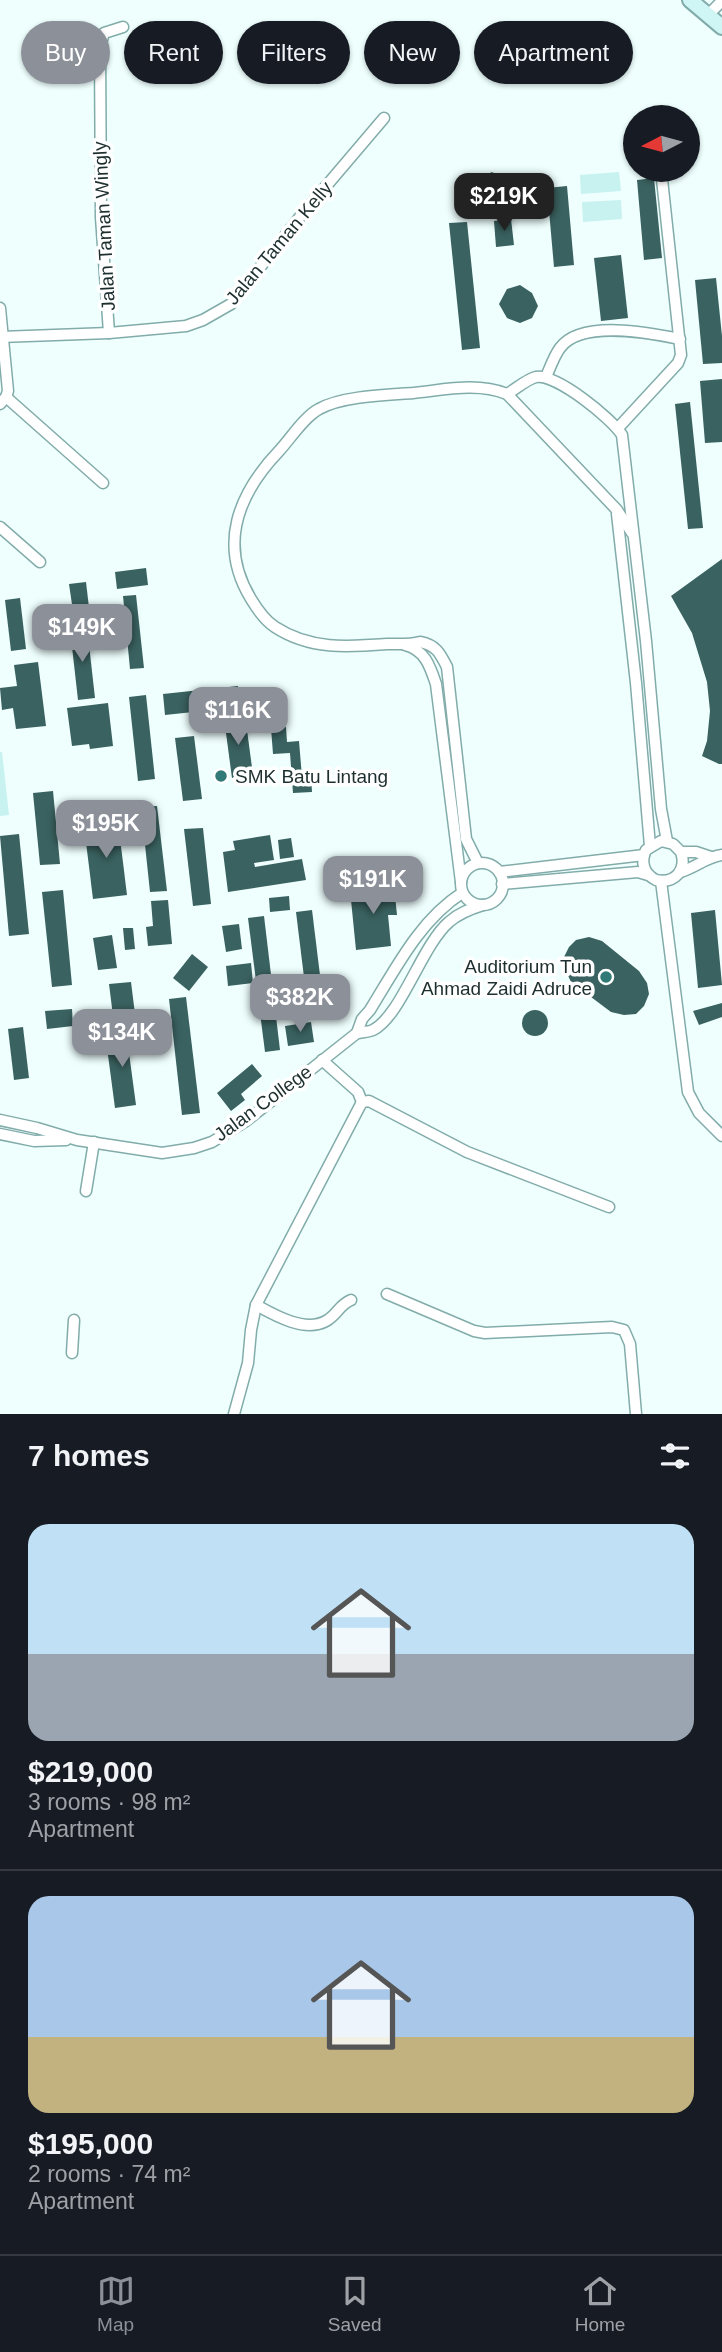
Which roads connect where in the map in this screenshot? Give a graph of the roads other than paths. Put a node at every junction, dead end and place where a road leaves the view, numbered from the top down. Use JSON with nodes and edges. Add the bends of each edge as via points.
{"nodes":[{"id":1,"x":690,"y":0,"type":"edge"},
{"id":2,"x":722,"y":1,"type":"edge"},
{"id":3,"x":708,"y":15,"type":"junction"},
{"id":4,"x":123,"y":27,"type":"dead end"},
{"id":5,"x":722,"y":27,"type":"edge"},
{"id":6,"x":384,"y":118,"type":"dead end"},
{"id":7,"x":662,"y":182,"type":"edge"},
{"id":8,"x":0,"y":308,"type":"edge"},
{"id":9,"x":109,"y":333,"type":"junction"},
{"id":10,"x":1,"y":337,"type":"edge"},
{"id":11,"x":680,"y":339,"type":"junction"},
{"id":12,"x":546,"y":377,"type":"junction"},
{"id":13,"x":507,"y":394,"type":"junction"},
{"id":14,"x":3,"y":400,"type":"edge"},
{"id":15,"x":618,"y":428,"type":"junction"},
{"id":16,"x":103,"y":483,"type":"dead end"},
{"id":17,"x":617,"y":510,"type":"junction"},
{"id":18,"x":0,"y":527,"type":"edge"},
{"id":19,"x":632,"y":533,"type":"junction"},
{"id":20,"x":40,"y":562,"type":"dead end"},
{"id":21,"x":631,"y":639,"type":"junction"},
{"id":22,"x":646,"y":641,"type":"junction"},
{"id":23,"x":397,"y":644,"type":"junction"},
{"id":24,"x":667,"y":841,"type":"junction"},
{"id":25,"x":647,"y":850,"type":"junction"},
{"id":26,"x":681,"y":852,"type":"junction"},
{"id":27,"x":722,"y":855,"type":"edge"},
{"id":28,"x":710,"y":857,"type":"junction"},
{"id":29,"x":478,"y":863,"type":"junction"},
{"id":30,"x":499,"y":872,"type":"junction"},
{"id":31,"x":648,"y":875,"type":"junction"},
{"id":32,"x":678,"y":875,"type":"junction"},
{"id":33,"x":660,"y":881,"type":"junction"},
{"id":34,"x":502,"y":884,"type":"junction"},
{"id":35,"x":462,"y":887,"type":"junction"},
{"id":36,"x":483,"y":905,"type":"junction"},
{"id":37,"x":667,"y":921,"type":"junction"},
{"id":38,"x":357,"y":1033,"type":"junction"},
{"id":39,"x":322,"y":1060,"type":"junction"},
{"id":40,"x":362,"y":1102,"type":"junction"},
{"id":41,"x":0,"y":1120,"type":"edge"},
{"id":42,"x":37,"y":1128,"type":"junction"},
{"id":43,"x":0,"y":1133,"type":"edge"},
{"id":44,"x":722,"y":1136,"type":"edge"},
{"id":45,"x":77,"y":1140,"type":"junction"},
{"id":46,"x":34,"y":1141,"type":"junction"},
{"id":47,"x":94,"y":1142,"type":"junction"},
{"id":48,"x":86,"y":1191,"type":"dead end"},
{"id":49,"x":609,"y":1207,"type":"dead end"},
{"id":50,"x":387,"y":1294,"type":"dead end"},
{"id":51,"x":351,"y":1300,"type":"dead end"},
{"id":52,"x":256,"y":1305,"type":"junction"},
{"id":53,"x":74,"y":1320,"type":"dead end"},
{"id":54,"x":72,"y":1353,"type":"dead end"},
{"id":55,"x":234,"y":1414,"type":"edge"},
{"id":56,"x":636,"y":1414,"type":"edge"}],
"edges":[{"from":1,"to":3,"type":"main road"},
{"from":2,"to":3,"type":"street"},
{"from":3,"to":5,"type":"main road"},
{"from":4,"to":9,"type":"street","name":"Jalan Taman Wingly","via":[[104,33],[100,47],[101,193]]},
{"from":6,"to":9,"type":"street","name":"Jalan Taman Kelly","via":[[231,304],[186,326]]},
{"from":7,"to":11,"type":"street"},
{"from":8,"to":10,"type":"street"},
{"from":9,"to":10,"type":"street","name":"Jalan Taman Wingly"},
{"from":10,"to":14,"type":"street"},
{"from":11,"to":12,"type":"street","via":[[632,330],[584,333],[560,348]]},
{"from":11,"to":15,"type":"street","via":[[678,363]]},
{"from":12,"to":13,"type":"street","via":[[534,377]]},
{"from":12,"to":15,"type":"street"},
{"from":13,"to":17,"type":"street"},
{"from":13,"to":23,"type":"street","via":[[482,387],[329,404],[316,410],[273,457],[244,497],[234,539],[236,565],[242,584],[273,626],[315,645],[334,648]]},
{"from":14,"to":16,"type":"street"},
{"from":15,"to":19,"type":"street"},
{"from":17,"to":19,"type":"street"},
{"from":17,"to":21,"type":"street"},
{"from":18,"to":20,"type":"street"},
{"from":19,"to":22,"type":"street"},
{"from":21,"to":22,"type":"street"},
{"from":21,"to":25,"type":"street"},
{"from":22,"to":24,"type":"street"},
{"from":23,"to":29,"type":"street","via":[[433,646],[447,667],[466,839]]},
{"from":23,"to":35,"type":"street","via":[[428,660],[436,684]]},
{"from":24,"to":25,"type":"street"},
{"from":24,"to":26,"type":"street"},
{"from":25,"to":30,"type":"street"},
{"from":25,"to":31,"type":"street","via":[[643,866]]},
{"from":26,"to":28,"type":"street"},
{"from":26,"to":32,"type":"street"},
{"from":27,"to":28,"type":"street"},
{"from":28,"to":32,"type":"street"},
{"from":29,"to":30,"type":"street"},
{"from":29,"to":35,"type":"street","via":[[464,872]]},
{"from":30,"to":34,"type":"street"},
{"from":31,"to":33,"type":"street"},
{"from":31,"to":34,"type":"street","via":[[638,872]]},
{"from":32,"to":33,"type":"street"},
{"from":32,"to":37,"type":"street"},
{"from":33,"to":37,"type":"street"},
{"from":34,"to":36,"type":"street","via":[[497,898]]},
{"from":35,"to":36,"type":"street","via":[[471,902]]},
{"from":35,"to":38,"type":"street","via":[[423,928]]},
{"from":36,"to":38,"type":"street","via":[[447,923],[383,1021],[373,1030]]},
{"from":37,"to":44,"type":"street","via":[[688,1092],[694,1107]]},
{"from":38,"to":39,"type":"street","name":"Jalan College"},
{"from":39,"to":40,"type":"street","via":[[358,1092]]},
{"from":39,"to":47,"type":"street","name":"Jalan College","via":[[212,1142],[162,1153]]},
{"from":40,"to":49,"type":"street","via":[[369,1101],[467,1152]]},
{"from":40,"to":52,"type":"street"},
{"from":41,"to":42,"type":"street","name":"Jalan College"},
{"from":42,"to":45,"type":"street","name":"Jalan College"},
{"from":42,"to":46,"type":"street","via":[[41,1136]]},
{"from":43,"to":46,"type":"street"},
{"from":45,"to":46,"type":"street"},
{"from":45,"to":47,"type":"street","name":"Jalan College"},
{"from":47,"to":48,"type":"street"},
{"from":50,"to":56,"type":"street","via":[[485,1333],[624,1330],[630,1344]]},
{"from":51,"to":52,"type":"street","via":[[324,1323],[313,1324],[298,1323]]},
{"from":52,"to":55,"type":"street","via":[[248,1363]]},
{"from":53,"to":54,"type":"street"}]}
